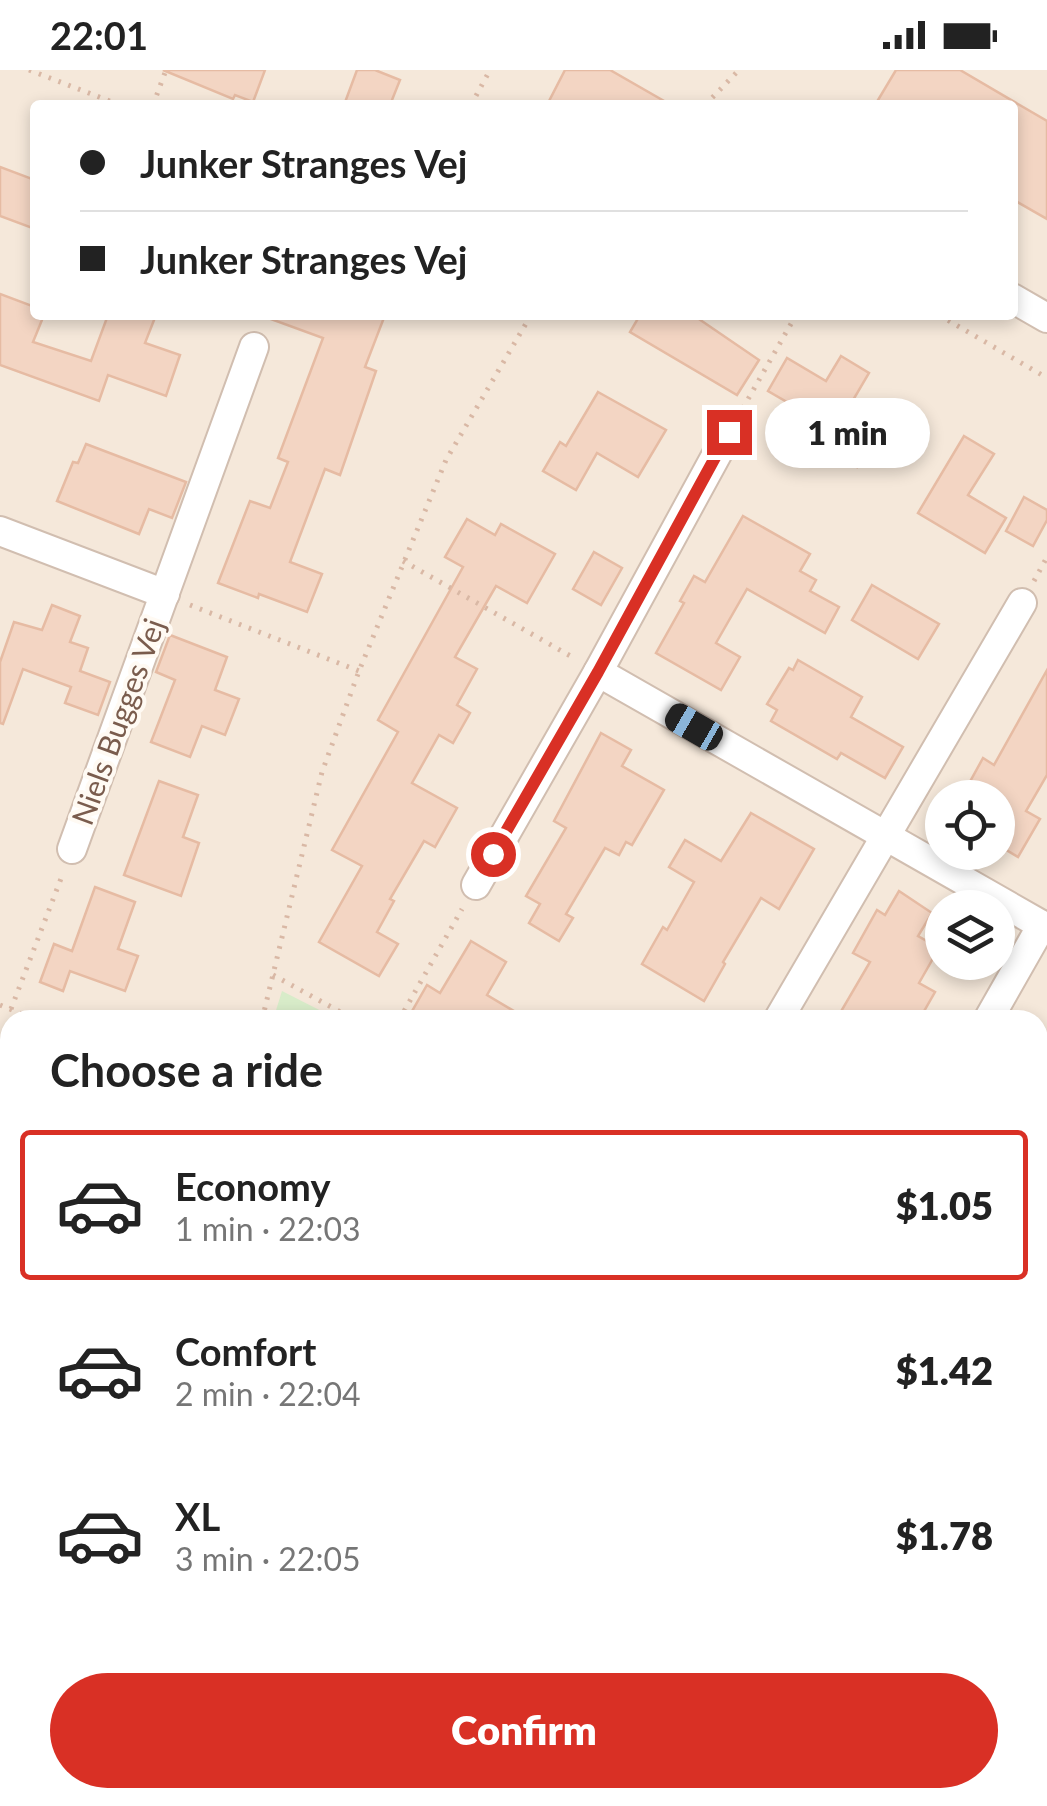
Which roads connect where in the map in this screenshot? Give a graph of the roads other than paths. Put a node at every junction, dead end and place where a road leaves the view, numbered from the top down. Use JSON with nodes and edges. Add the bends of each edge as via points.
{"nodes":[{"id":1,"x":1018,"y":301,"type":"edge"},
{"id":2,"x":1047,"y":318,"type":"edge"},
{"id":3,"x":254,"y":347,"type":"dead end"},
{"id":4,"x":729,"y":432,"type":"road end"},
{"id":5,"x":0,"y":531,"type":"edge"},
{"id":6,"x":165,"y":594,"type":"junction"},
{"id":7,"x":1022,"y":603,"type":"dead end"},
{"id":8,"x":598,"y":672,"type":"junction"},
{"id":9,"x":886,"y":836,"type":"junction"},
{"id":10,"x":72,"y":849,"type":"road end"},
{"id":11,"x":476,"y":885,"type":"road end"},
{"id":12,"x":1045,"y":927,"type":"edge"},
{"id":13,"x":784,"y":1010,"type":"edge"},
{"id":14,"x":994,"y":1010,"type":"edge"}],
"edges":[{"from":1,"to":2,"type":"street"},
{"from":3,"to":6,"type":"street","name":"Niels Bugges Vej"},
{"from":4,"to":8,"type":"street"},
{"from":5,"to":6,"type":"street","name":"Niels Bugges Vej"},
{"from":6,"to":10,"type":"street","name":"Niels Bugges Vej"},
{"from":7,"to":9,"type":"street"},
{"from":8,"to":9,"type":"street"},
{"from":8,"to":11,"type":"street"},
{"from":9,"to":12,"type":"street"},
{"from":9,"to":13,"type":"street"},
{"from":12,"to":14,"type":"street"}]}
